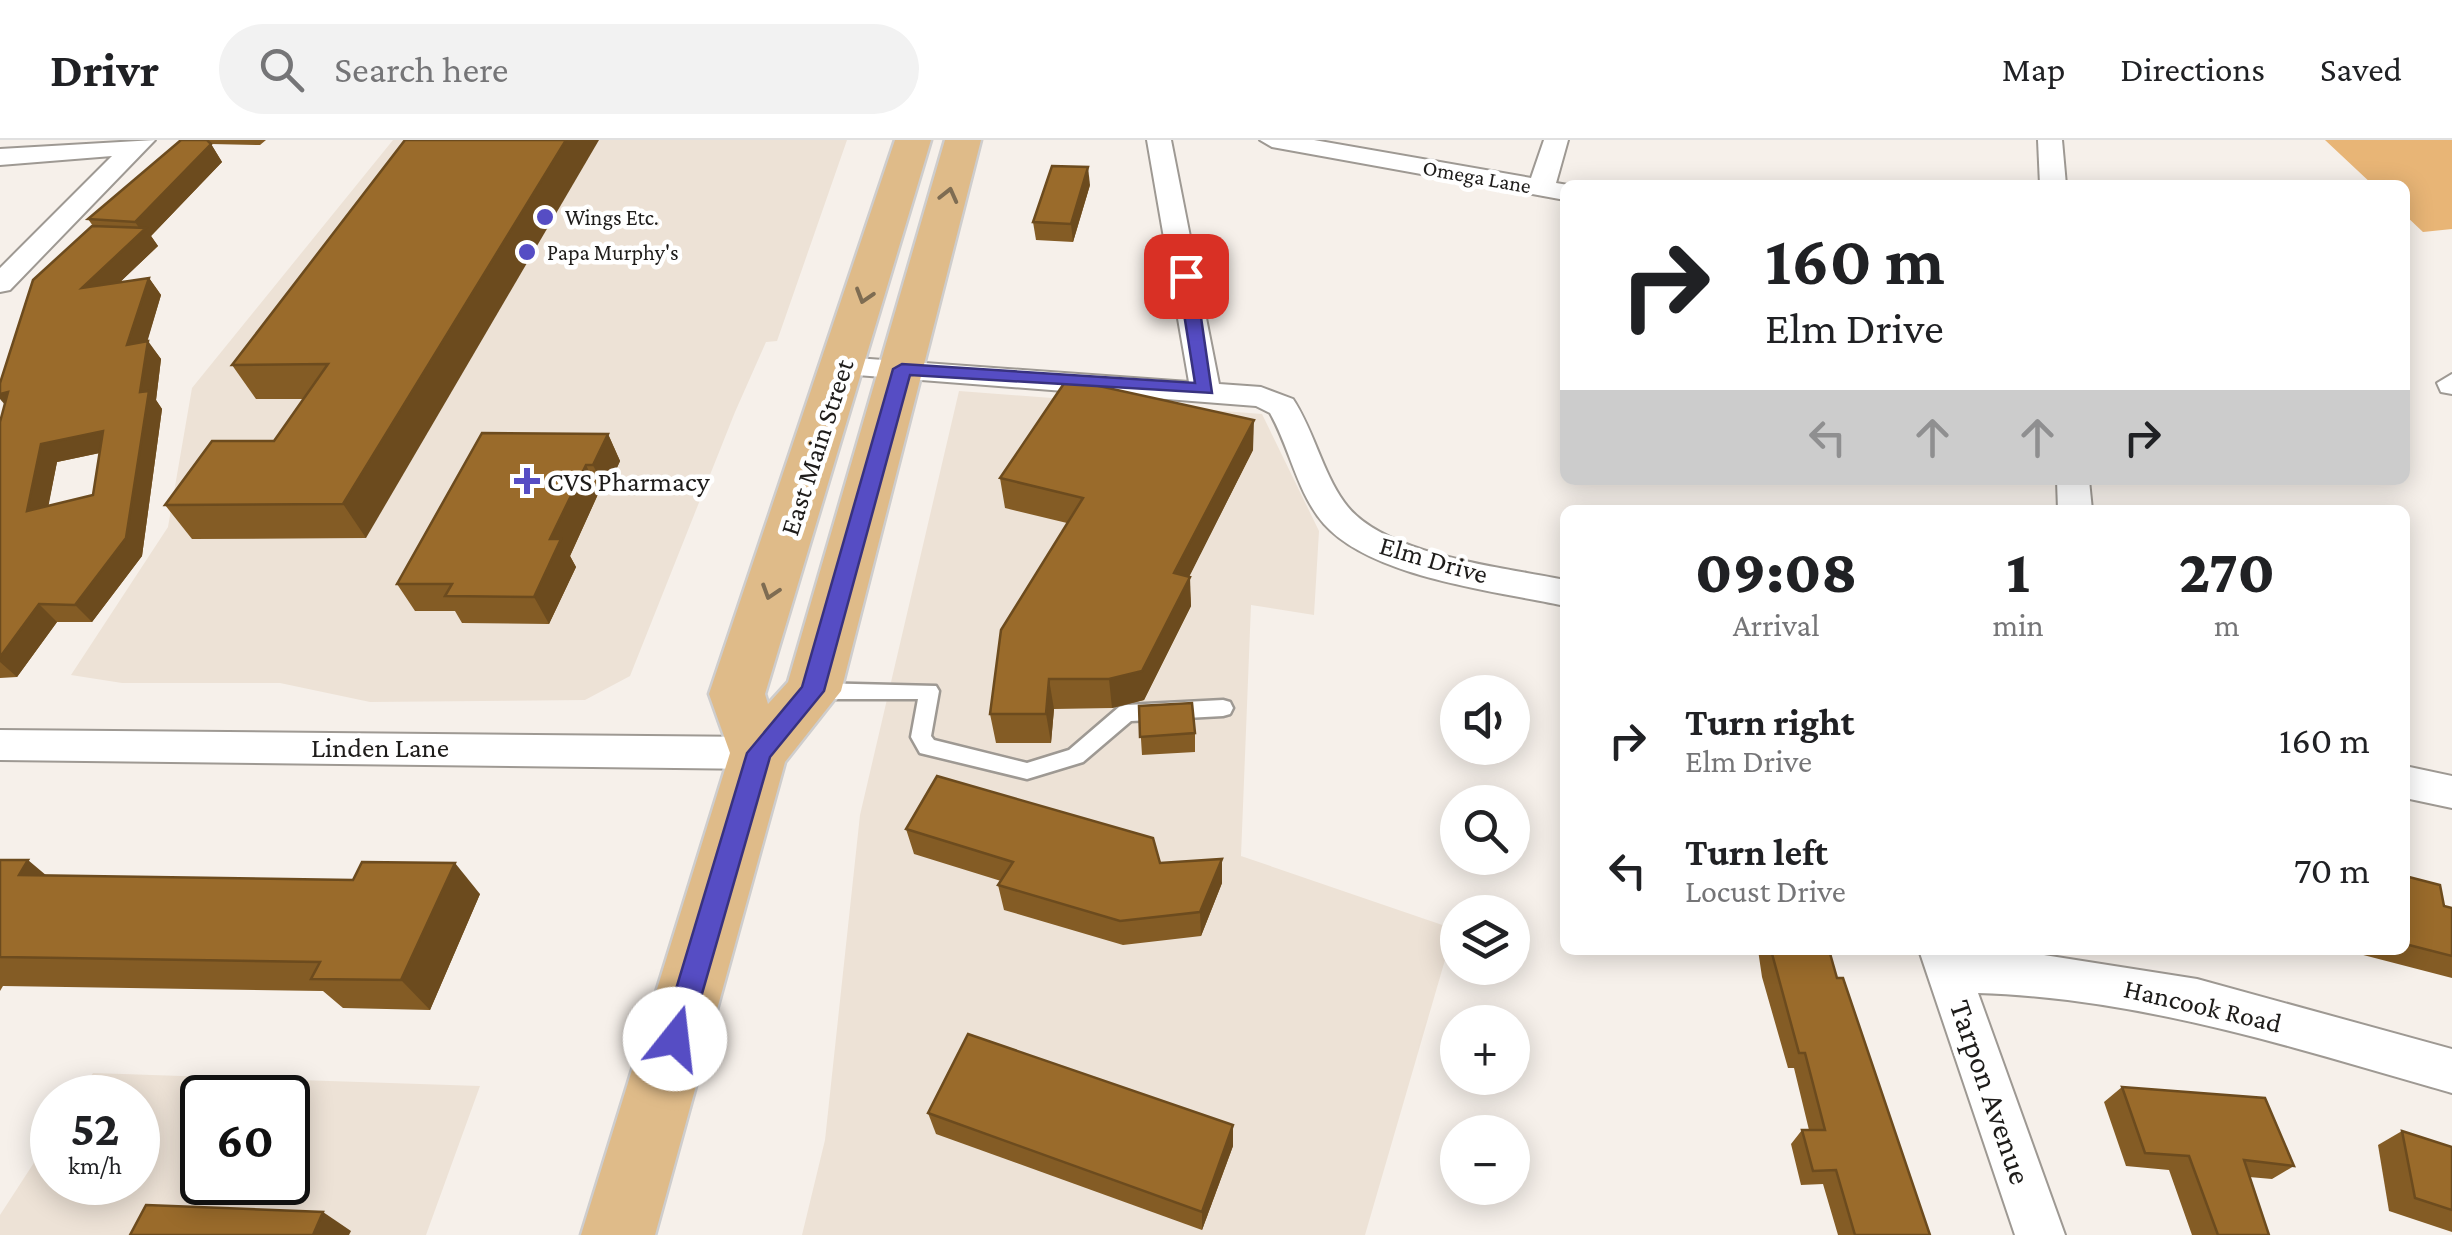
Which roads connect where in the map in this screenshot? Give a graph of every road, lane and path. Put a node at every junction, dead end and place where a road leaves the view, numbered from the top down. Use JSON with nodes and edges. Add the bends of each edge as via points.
{"nodes":[{"id":1,"x":913,"y":140,"type":"edge"},
{"id":2,"x":963,"y":140,"type":"edge"},
{"id":3,"x":1160,"y":140,"type":"edge"},
{"id":4,"x":1272,"y":140,"type":"edge"},
{"id":5,"x":1556,"y":140,"type":"edge"},
{"id":6,"x":2050,"y":140,"type":"edge"},
{"id":7,"x":138,"y":145,"type":"edge"},
{"id":8,"x":0,"y":157,"type":"edge"},
{"id":9,"x":2053,"y":180,"type":"edge"},
{"id":10,"x":1553,"y":190,"type":"edge"},
{"id":11,"x":0,"y":284,"type":"edge"},
{"id":12,"x":842,"y":366,"type":"junction"},
{"id":13,"x":902,"y":369,"type":"junction"},
{"id":14,"x":1205,"y":389,"type":"junction"},
{"id":15,"x":1560,"y":592,"type":"edge"},
{"id":16,"x":813,"y":691,"type":"junction"},
{"id":17,"x":1223,"y":708,"type":"dead end"},
{"id":18,"x":0,"y":745,"type":"edge"},
{"id":19,"x":759,"y":753,"type":"junction"},
{"id":20,"x":2410,"y":783,"type":"edge"},
{"id":21,"x":2452,"y":792,"type":"edge"},
{"id":22,"x":1945,"y":961,"type":"edge"},
{"id":23,"x":2452,"y":1071,"type":"edge"},
{"id":24,"x":618,"y":1235,"type":"edge"},
{"id":25,"x":2040,"y":1235,"type":"edge"}],
"edges":[{"from":1,"to":12,"type":"main road","name":"East Main Street","one_way":true},
{"from":13,"to":2,"type":"main road","one_way":true},
{"from":3,"to":14,"type":"street"},
{"from":4,"to":10,"type":"street","name":"Omega Lane"},
{"from":5,"to":10,"type":"street"},
{"from":6,"to":9,"type":"street"},
{"from":7,"to":8,"type":"street"},
{"from":7,"to":11,"type":"street"},
{"from":12,"to":13,"type":"street","name":"Elm Drive"},
{"from":12,"to":19,"type":"main road","name":"East Main Street","one_way":true,"via":[[737,694]]},
{"from":13,"to":14,"type":"street","name":"Elm Drive"},
{"from":13,"to":16,"type":"main road"},
{"from":14,"to":15,"type":"street","name":"Elm Drive","via":[[1261,396],[1282,406],[1333,512],[1350,531],[1383,549]]},
{"from":16,"to":17,"type":"lane","via":[[929,691],[922,737],[927,747],[1014,771],[1076,756],[1126,713]]},
{"from":16,"to":19,"type":"main road"},
{"from":18,"to":19,"type":"street","name":"Linden Lane"},
{"from":19,"to":24,"type":"main road"},
{"from":20,"to":21,"type":"street"},
{"from":22,"to":23,"type":"street","name":"Hancook Road","via":[[2197,999]]},
{"from":22,"to":25,"type":"street","name":"Tarpon Avenue"}]}
